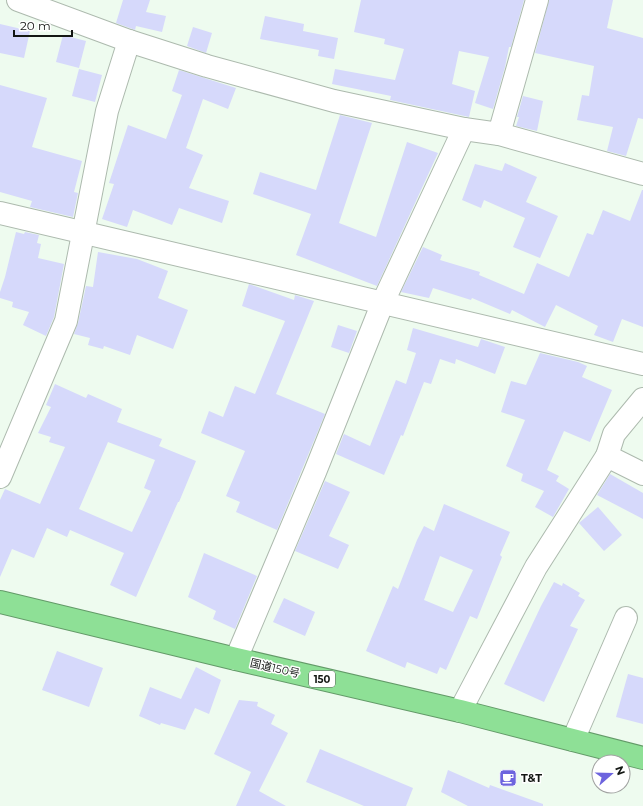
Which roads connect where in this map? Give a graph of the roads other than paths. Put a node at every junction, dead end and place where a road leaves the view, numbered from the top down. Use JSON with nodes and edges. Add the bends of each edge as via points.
{"nodes":[{"id":1,"x":18,"y":0,"type":"edge"},
{"id":2,"x":537,"y":0,"type":"edge"},
{"id":3,"x":129,"y":41,"type":"junction"},
{"id":4,"x":464,"y":130,"type":"junction"},
{"id":5,"x":499,"y":134,"type":"junction"},
{"id":6,"x":643,"y":174,"type":"edge"},
{"id":7,"x":0,"y":213,"type":"edge"},
{"id":8,"x":83,"y":232,"type":"junction"},
{"id":9,"x":383,"y":302,"type":"junction"},
{"id":10,"x":643,"y":364,"type":"edge"},
{"id":11,"x":643,"y":399,"type":"edge"},
{"id":12,"x":607,"y":456,"type":"junction"},
{"id":13,"x":643,"y":474,"type":"edge"},
{"id":14,"x":0,"y":477,"type":"edge"},
{"id":15,"x":0,"y":602,"type":"edge"},
{"id":16,"x":626,"y":618,"type":"dead end"},
{"id":17,"x":236,"y":659,"type":"junction"},
{"id":18,"x":460,"y":711,"type":"junction"},
{"id":19,"x":573,"y":740,"type":"junction"},
{"id":20,"x":643,"y":758,"type":"edge"}],
"edges":[{"from":1,"to":3,"type":"street"},
{"from":2,"to":5,"type":"street"},
{"from":3,"to":4,"type":"street","via":[[207,66],[334,101]]},
{"from":3,"to":8,"type":"street","via":[[107,111]]},
{"from":4,"to":5,"type":"street"},
{"from":4,"to":9,"type":"street"},
{"from":5,"to":6,"type":"street"},
{"from":7,"to":8,"type":"street"},
{"from":8,"to":9,"type":"street"},
{"from":8,"to":14,"type":"street","via":[[66,321]]},
{"from":9,"to":10,"type":"street"},
{"from":9,"to":17,"type":"street"},
{"from":11,"to":12,"type":"street","via":[[614,434]]},
{"from":12,"to":13,"type":"street"},
{"from":12,"to":18,"type":"street","via":[[536,567]]},
{"from":15,"to":17,"type":"highway","name":"国道150号","number":"150"},
{"from":16,"to":19,"type":"street"},
{"from":17,"to":18,"type":"highway","name":"国道150号","number":"150"},
{"from":18,"to":19,"type":"highway","name":"国道150号","number":"150"},
{"from":19,"to":20,"type":"highway","name":"国道150号","number":"150"}]}
